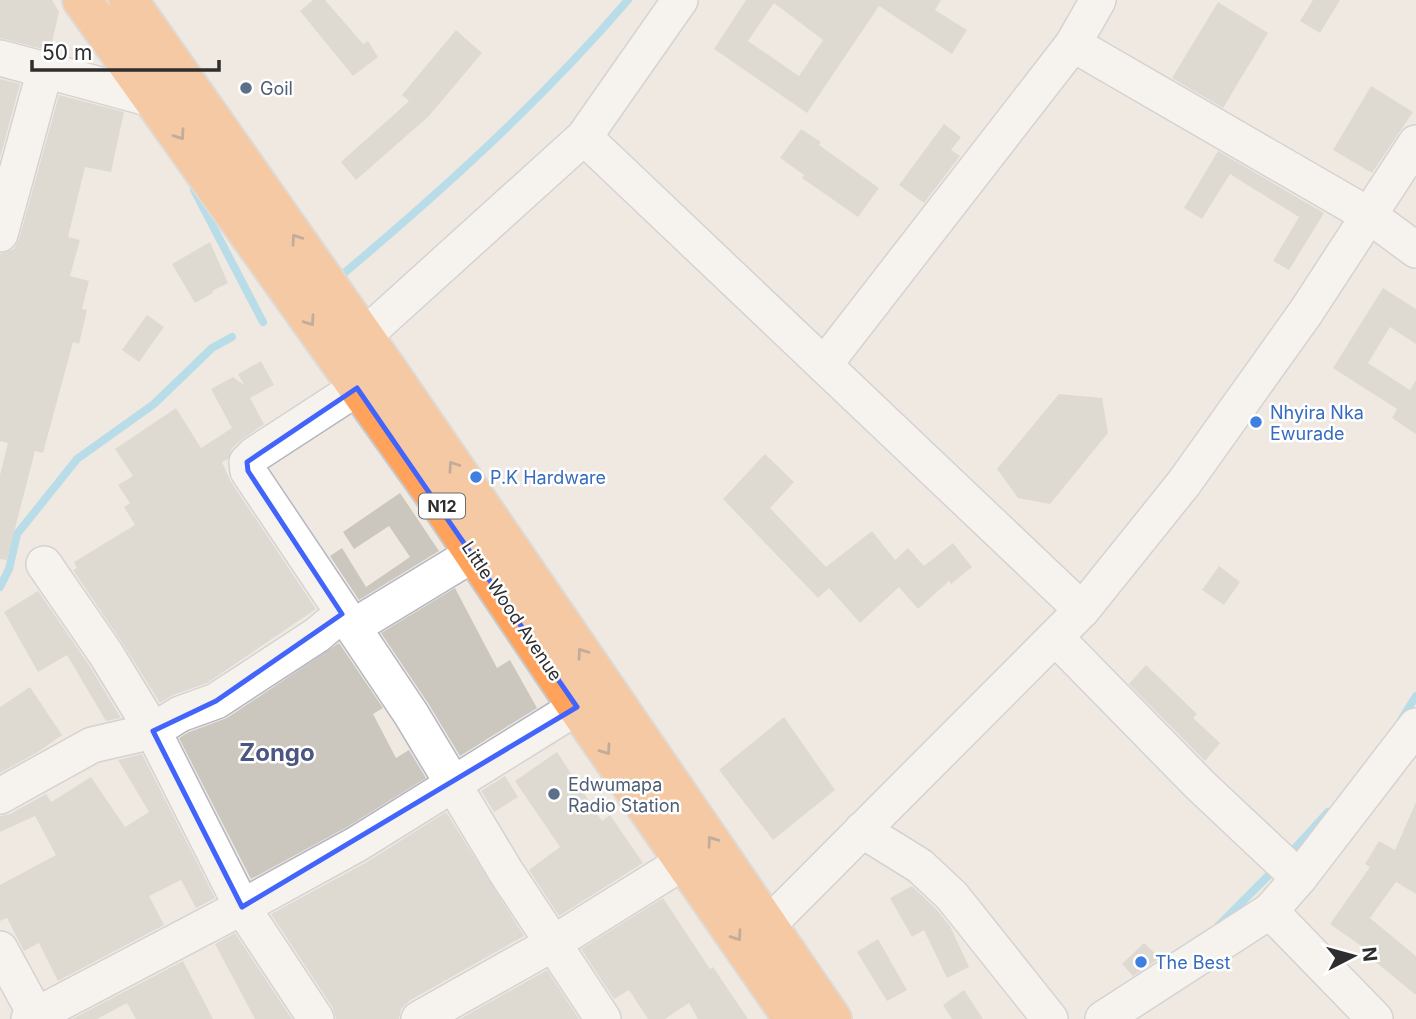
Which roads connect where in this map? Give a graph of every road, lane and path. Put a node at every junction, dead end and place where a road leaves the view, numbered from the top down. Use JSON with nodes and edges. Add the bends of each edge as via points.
{"nodes":[{"id":1,"x":82,"y":0,"type":"edge"},
{"id":2,"x":128,"y":0,"type":"edge"},
{"id":3,"x":680,"y":0,"type":"edge"},
{"id":4,"x":1098,"y":0,"type":"edge"},
{"id":5,"x":1073,"y":44,"type":"junction"},
{"id":6,"x":0,"y":58,"type":"edge"},
{"id":7,"x":45,"y":70,"type":"junction"},
{"id":8,"x":155,"y":100,"type":"junction"},
{"id":9,"x":584,"y":137,"type":"junction"},
{"id":10,"x":1416,"y":143,"type":"edge"},
{"id":11,"x":1370,"y":216,"type":"junction"},
{"id":12,"x":0,"y":234,"type":"edge"},
{"id":13,"x":1416,"y":250,"type":"edge"},
{"id":14,"x":364,"y":336,"type":"junction"},
{"id":15,"x":824,"y":365,"type":"junction"},
{"id":16,"x":358,"y":388,"type":"junction"},
{"id":17,"x":473,"y":554,"type":"junction"},
{"id":18,"x":44,"y":564,"type":"dead end"},
{"id":19,"x":1082,"y":610,"type":"junction"},
{"id":20,"x":348,"y":620,"type":"junction"},
{"id":21,"x":1056,"y":638,"type":"junction"},
{"id":22,"x":577,"y":707,"type":"junction"},
{"id":23,"x":1416,"y":726,"type":"edge"},
{"id":24,"x":152,"y":731,"type":"junction"},
{"id":25,"x":453,"y":783,"type":"junction"},
{"id":26,"x":0,"y":796,"type":"edge"},
{"id":27,"x":862,"y":830,"type":"junction"},
{"id":28,"x":685,"y":862,"type":"junction"},
{"id":29,"x":1298,"y":878,"type":"junction"},
{"id":30,"x":242,"y":907,"type":"junction"},
{"id":31,"x":1270,"y":911,"type":"junction"},
{"id":32,"x":769,"y":924,"type":"junction"},
{"id":33,"x":552,"y":944,"type":"junction"},
{"id":34,"x":0,"y":949,"type":"edge"},
{"id":35,"x":34,"y":1018,"type":"edge"},
{"id":36,"x":316,"y":1019,"type":"edge"},
{"id":37,"x":419,"y":1019,"type":"edge"},
{"id":38,"x":603,"y":1019,"type":"edge"},
{"id":39,"x":793,"y":1019,"type":"edge"},
{"id":40,"x":832,"y":1019,"type":"edge"},
{"id":41,"x":1050,"y":1019,"type":"edge"},
{"id":42,"x":1103,"y":1019,"type":"edge"},
{"id":43,"x":1375,"y":1019,"type":"edge"}],
"edges":[{"from":1,"to":8,"type":"highway","name":"Little Wood Avenue","number":"N12"},
{"from":14,"to":2,"type":"highway","name":"Little Wood Avenue","number":"N12","one_way":true},
{"from":3,"to":9,"type":"street"},
{"from":4,"to":5,"type":"street"},
{"from":5,"to":11,"type":"street"},
{"from":5,"to":15,"type":"street"},
{"from":6,"to":7,"type":"street"},
{"from":7,"to":8,"type":"street"},
{"from":7,"to":12,"type":"street"},
{"from":8,"to":16,"type":"highway","name":"Little Wood Avenue","number":"N12","one_way":true},
{"from":9,"to":14,"type":"street"},
{"from":9,"to":15,"type":"street"},
{"from":10,"to":11,"type":"street"},
{"from":11,"to":13,"type":"street"},
{"from":11,"to":19,"type":"street","via":[[1184,483]]},
{"from":32,"to":14,"type":"highway","name":"Little Wood Avenue","number":"N12","one_way":true},
{"from":15,"to":19,"type":"street"},
{"from":16,"to":17,"type":"highway","name":"Little Wood Avenue","number":"N12"},
{"from":16,"to":20,"type":"street","via":[[247,462],[248,471]]},
{"from":17,"to":20,"type":"street"},
{"from":17,"to":22,"type":"highway","name":"Little Wood Avenue","number":"N12"},
{"from":18,"to":24,"type":"street"},
{"from":19,"to":21,"type":"street"},
{"from":20,"to":24,"type":"street","via":[[307,641],[216,701],[180,714]]},
{"from":20,"to":25,"type":"street"},
{"from":21,"to":27,"type":"street"},
{"from":21,"to":29,"type":"street"},
{"from":22,"to":25,"type":"street"},
{"from":22,"to":28,"type":"highway","name":"Little Wood Avenue","number":"N12","one_way":true},
{"from":23,"to":29,"type":"street"},
{"from":24,"to":26,"type":"street","via":[[92,745]]},
{"from":24,"to":30,"type":"street"},
{"from":25,"to":30,"type":"street","via":[[357,844]]},
{"from":25,"to":33,"type":"street"},
{"from":27,"to":32,"type":"street"},
{"from":27,"to":41,"type":"street","via":[[920,866],[952,896]]},
{"from":28,"to":33,"type":"street"},
{"from":28,"to":39,"type":"highway","name":"Little Wood Avenue","number":"N12","one_way":true},
{"from":29,"to":31,"type":"street"},
{"from":30,"to":35,"type":"street"},
{"from":30,"to":36,"type":"street"},
{"from":31,"to":42,"type":"street"},
{"from":31,"to":43,"type":"street"},
{"from":32,"to":40,"type":"highway","name":"Little Wood Avenue","number":"N12"},
{"from":33,"to":37,"type":"street"},
{"from":33,"to":38,"type":"street"},
{"from":34,"to":35,"type":"street"}]}
